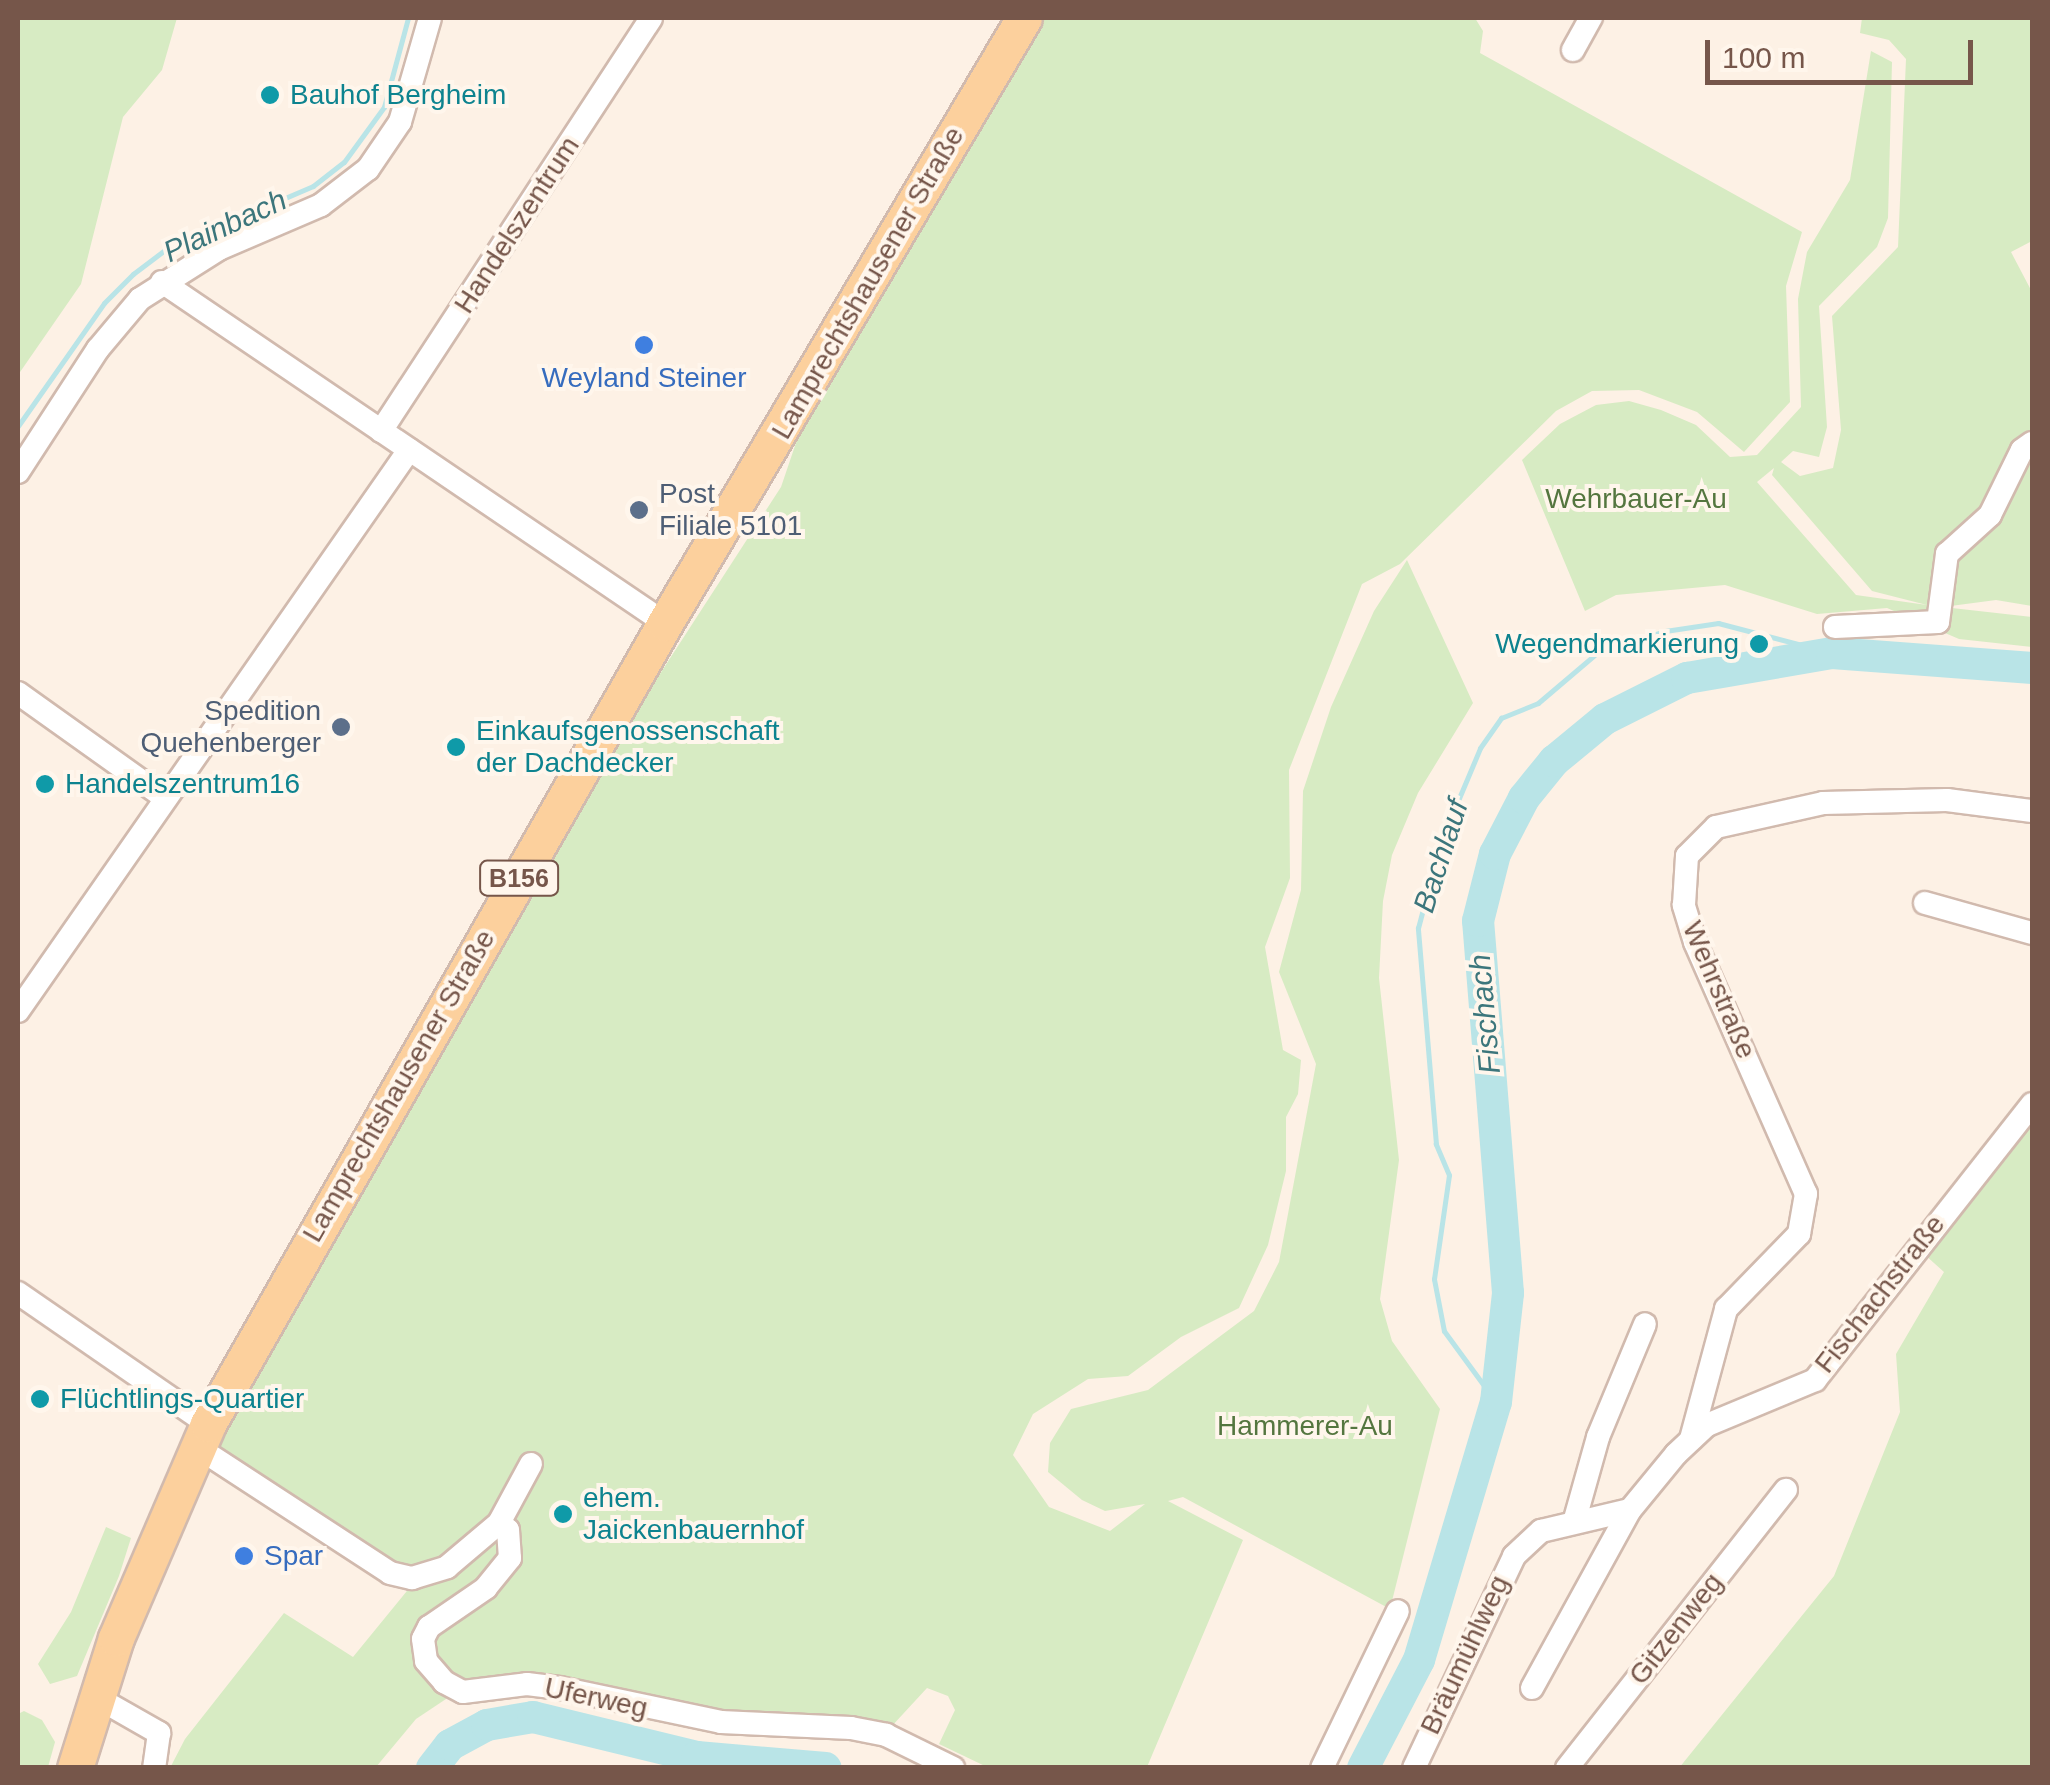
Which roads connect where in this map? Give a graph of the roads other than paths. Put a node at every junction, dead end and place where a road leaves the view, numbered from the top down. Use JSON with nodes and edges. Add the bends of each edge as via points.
{"nodes":[{"id":1,"x":430,"y":18,"type":"edge"},
{"id":2,"x":651,"y":18,"type":"edge"},
{"id":3,"x":1024,"y":18,"type":"edge"},
{"id":4,"x":1591,"y":18,"type":"edge"},
{"id":5,"x":1573,"y":50,"type":"dead end"},
{"id":6,"x":162,"y":282,"type":"junction"},
{"id":7,"x":381,"y":430,"type":"junction"},
{"id":8,"x":2032,"y":443,"type":"edge"},
{"id":9,"x":409,"y":450,"type":"junction"},
{"id":10,"x":18,"y":472,"type":"edge"},
{"id":11,"x":666,"y":623,"type":"junction"},
{"id":12,"x":1834,"y":628,"type":"dead end"},
{"id":13,"x":18,"y":693,"type":"edge"},
{"id":14,"x":165,"y":798,"type":"junction"},
{"id":15,"x":2032,"y":811,"type":"edge"},
{"id":16,"x":1925,"y":903,"type":"dead end"},
{"id":17,"x":2032,"y":933,"type":"edge"},
{"id":18,"x":18,"y":1011,"type":"edge"},
{"id":19,"x":2032,"y":1104,"type":"edge"},
{"id":20,"x":18,"y":1293,"type":"edge"},
{"id":21,"x":1645,"y":1324,"type":"dead end"},
{"id":22,"x":202,"y":1435,"type":"junction"},
{"id":23,"x":1692,"y":1439,"type":"junction"},
{"id":24,"x":532,"y":1464,"type":"dead end"},
{"id":25,"x":1786,"y":1490,"type":"dead end"},
{"id":26,"x":1630,"y":1510,"type":"junction"},
{"id":27,"x":1575,"y":1519,"type":"junction"},
{"id":28,"x":499,"y":1524,"type":"junction"},
{"id":29,"x":1398,"y":1610,"type":"dead end"},
{"id":30,"x":1532,"y":1688,"type":"dead end"},
{"id":31,"x":96,"y":1697,"type":"junction"},
{"id":32,"x":1418,"y":1765,"type":"edge"},
{"id":33,"x":75,"y":1768,"type":"edge"},
{"id":34,"x":154,"y":1768,"type":"edge"},
{"id":35,"x":953,"y":1768,"type":"edge"},
{"id":36,"x":1322,"y":1768,"type":"edge"},
{"id":37,"x":1567,"y":1768,"type":"edge"}],
"edges":[{"from":1,"to":6,"type":"street","via":[[400,122],[368,169],[321,206],[219,249]]},
{"from":2,"to":7,"type":"street","name":"Handelszentrum"},
{"from":3,"to":11,"type":"main road","name":"Lamprechtshausener Straße","number":"B156"},
{"from":4,"to":5,"type":"street"},
{"from":6,"to":7,"type":"street"},
{"from":6,"to":10,"type":"street","via":[[98,349]]},
{"from":7,"to":9,"type":"street"},
{"from":8,"to":12,"type":"street","via":[[2022,450],[1990,515],[1947,554],[1938,622]]},
{"from":9,"to":11,"type":"street"},
{"from":9,"to":14,"type":"street"},
{"from":11,"to":22,"type":"main road","name":"Lamprechtshausener Straße","number":"B156"},
{"from":13,"to":14,"type":"street"},
{"from":14,"to":18,"type":"street"},
{"from":15,"to":23,"type":"street","name":"Wehrstraße","via":[[1947,800],[1824,803],[1716,827],[1687,856],[1684,905],[1695,942],[1806,1194],[1799,1234],[1726,1309]]},
{"from":16,"to":17,"type":"street"},
{"from":19,"to":23,"type":"street","name":"Fischachstraße","via":[[1814,1380],[1707,1425]]},
{"from":20,"to":22,"type":"street"},
{"from":21,"to":27,"type":"street","via":[[1598,1437]]},
{"from":22,"to":28,"type":"street","via":[[390,1573],[427,1577]]},
{"from":22,"to":31,"type":"main road","name":"Lamprechtshausener Straße","number":"B156"},
{"from":23,"to":26,"type":"street","name":"Fischachstraße"},
{"from":24,"to":28,"type":"street"},
{"from":25,"to":37,"type":"street","name":"Gitzenweg"},
{"from":26,"to":27,"type":"street","name":"Bräumühlweg"},
{"from":26,"to":30,"type":"street","name":"Fischachstraße"},
{"from":27,"to":32,"type":"street","name":"Bräumühlweg","via":[[1541,1531],[1514,1556]]},
{"from":28,"to":35,"type":"street","name":"Uferweg","via":[[508,1530],[510,1558],[486,1588],[429,1627],[423,1639],[426,1661],[444,1682],[463,1692],[527,1684],[560,1688],[720,1722],[852,1728],[886,1735]]},
{"from":29,"to":36,"type":"street"},
{"from":31,"to":33,"type":"main road","name":"Lamprechtshausener Straße","number":"B156"},
{"from":31,"to":34,"type":"street","via":[[158,1734]]}]}
